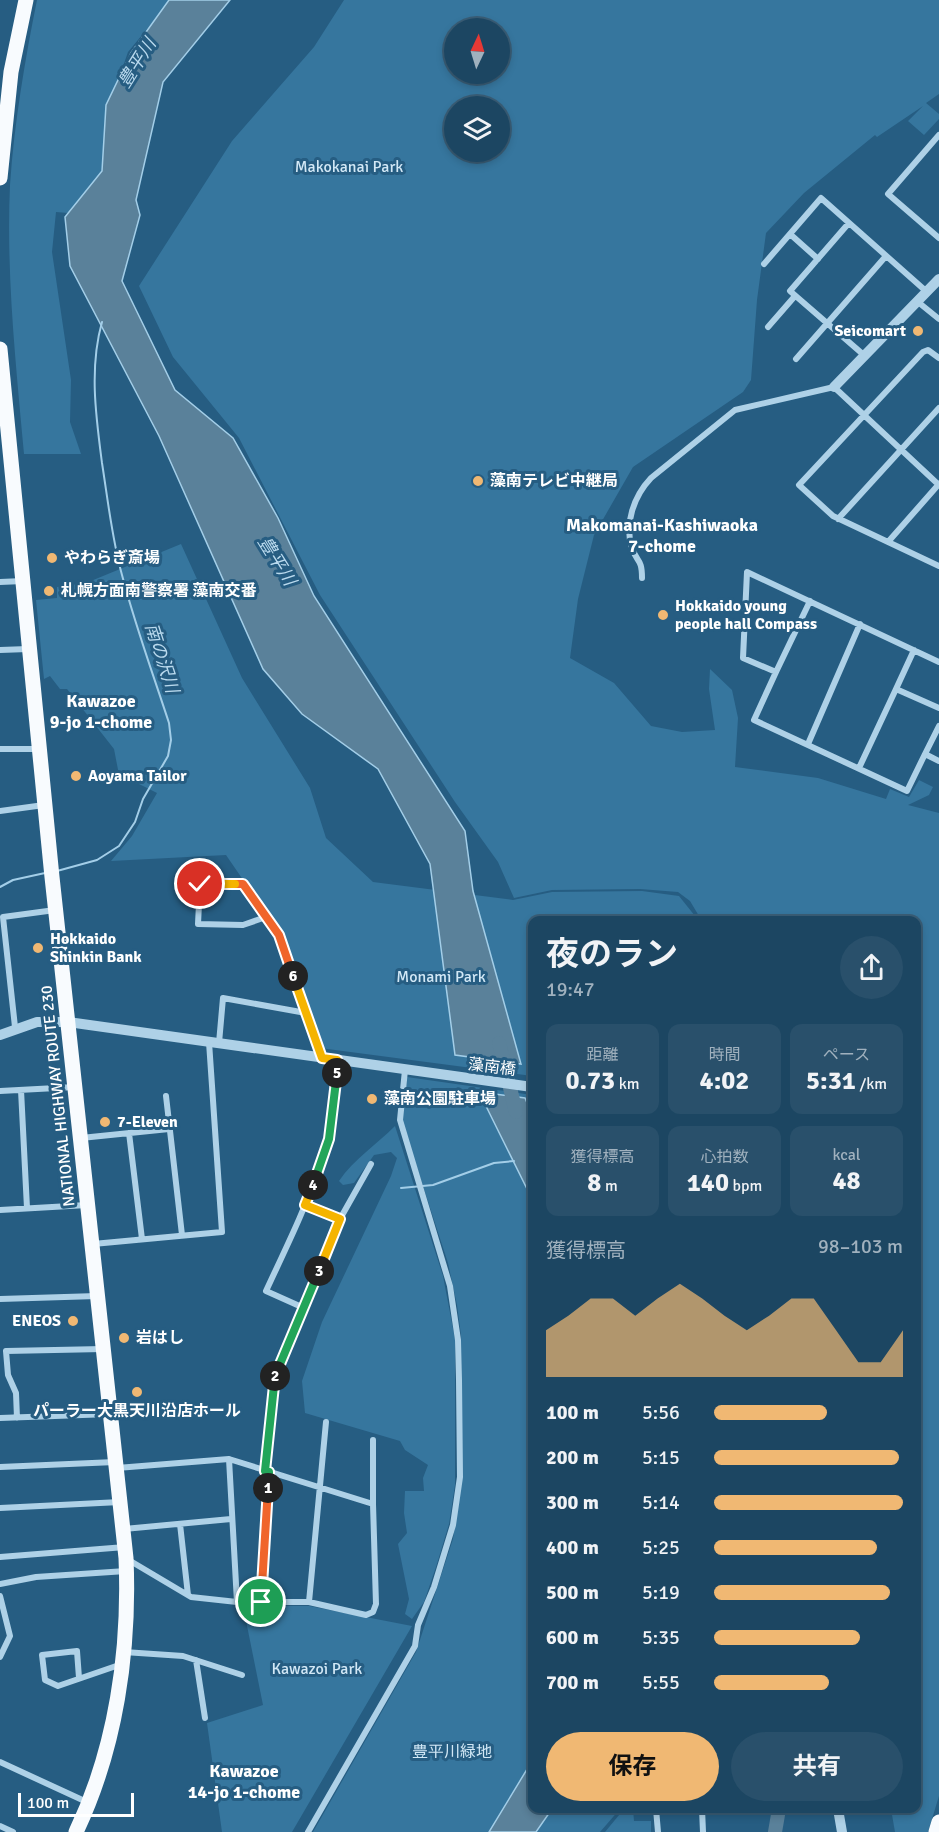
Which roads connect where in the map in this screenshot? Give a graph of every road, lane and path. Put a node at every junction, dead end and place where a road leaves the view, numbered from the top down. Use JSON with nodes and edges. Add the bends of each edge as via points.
{"nodes":[{"id":1,"x":26,"y":0,"type":"edge"},
{"id":2,"x":939,"y":135,"type":"edge"},
{"id":3,"x":0,"y":178,"type":"edge"},
{"id":4,"x":848,"y":224,"type":"junction"},
{"id":5,"x":790,"y":234,"type":"junction"},
{"id":6,"x":939,"y":238,"type":"edge"},
{"id":7,"x":886,"y":256,"type":"junction"},
{"id":8,"x":818,"y":259,"type":"junction"},
{"id":9,"x":764,"y":264,"type":"dead end"},
{"id":10,"x":939,"y":279,"type":"edge"},
{"id":11,"x":927,"y":292,"type":"junction"},
{"id":12,"x":795,"y":296,"type":"junction"},
{"id":13,"x":918,"y":302,"type":"junction"},
{"id":14,"x":939,"y":319,"type":"edge"},
{"id":15,"x":827,"y":324,"type":"junction"},
{"id":16,"x":768,"y":327,"type":"dead end"},
{"id":17,"x":0,"y":350,"type":"edge"},
{"id":18,"x":865,"y":357,"type":"junction"},
{"id":19,"x":939,"y":358,"type":"edge"},
{"id":20,"x":796,"y":359,"type":"dead end"},
{"id":21,"x":834,"y":387,"type":"junction"},
{"id":22,"x":939,"y":408,"type":"edge"},
{"id":23,"x":864,"y":415,"type":"junction"},
{"id":24,"x":899,"y":449,"type":"junction"},
{"id":25,"x":0,"y":454,"type":"edge"},
{"id":26,"x":12,"y":469,"type":"junction"},
{"id":27,"x":939,"y":485,"type":"edge"},
{"id":28,"x":838,"y":519,"type":"junction"},
{"id":29,"x":888,"y":542,"type":"junction"},
{"id":30,"x":938,"y":564,"type":"edge"},
{"id":31,"x":642,"y":578,"type":"dead end"},
{"id":32,"x":23,"y":581,"type":"junction"},
{"id":33,"x":0,"y":582,"type":"edge"},
{"id":34,"x":810,"y":601,"type":"junction"},
{"id":35,"x":860,"y":624,"type":"junction"},
{"id":36,"x":28,"y":649,"type":"junction"},
{"id":37,"x":0,"y":650,"type":"edge"},
{"id":38,"x":914,"y":650,"type":"junction"},
{"id":39,"x":939,"y":662,"type":"edge"},
{"id":40,"x":776,"y":672,"type":"junction"},
{"id":41,"x":896,"y":689,"type":"junction"},
{"id":42,"x":939,"y":708,"type":"edge"},
{"id":43,"x":939,"y":726,"type":"edge"},
{"id":44,"x":808,"y":744,"type":"junction"},
{"id":45,"x":0,"y":749,"type":"edge"},
{"id":46,"x":38,"y":749,"type":"junction"},
{"id":47,"x":925,"y":754,"type":"junction"},
{"id":48,"x":939,"y":761,"type":"edge"},
{"id":49,"x":859,"y":768,"type":"junction"},
{"id":50,"x":45,"y":804,"type":"junction"},
{"id":51,"x":0,"y":811,"type":"edge"},
{"id":52,"x":56,"y":910,"type":"junction"},
{"id":53,"x":266,"y":917,"type":"junction"},
{"id":54,"x":3,"y":944,"type":"edge"},
{"id":55,"x":306,"y":1013,"type":"junction"},
{"id":56,"x":68,"y":1022,"type":"junction"},
{"id":57,"x":15,"y":1027,"type":"junction"},
{"id":58,"x":0,"y":1035,"type":"edge"},
{"id":59,"x":214,"y":1042,"type":"junction"},
{"id":60,"x":322,"y":1058,"type":"junction"},
{"id":61,"x":337,"y":1060,"type":"junction"},
{"id":62,"x":405,"y":1070,"type":"junction"},
{"id":63,"x":528,"y":1086,"type":"edge"},
{"id":64,"x":75,"y":1087,"type":"junction"},
{"id":65,"x":21,"y":1090,"type":"junction"},
{"id":66,"x":0,"y":1091,"type":"edge"},
{"id":67,"x":166,"y":1096,"type":"dead end"},
{"id":68,"x":169,"y":1129,"type":"junction"},
{"id":69,"x":129,"y":1133,"type":"junction"},
{"id":70,"x":81,"y":1138,"type":"junction"},
{"id":71,"x":371,"y":1164,"type":"dead end"},
{"id":72,"x":88,"y":1205,"type":"junction"},
{"id":73,"x":305,"y":1205,"type":"junction"},
{"id":74,"x":27,"y":1209,"type":"junction"},
{"id":75,"x":0,"y":1210,"type":"edge"},
{"id":76,"x":340,"y":1219,"type":"junction"},
{"id":77,"x":182,"y":1235,"type":"junction"},
{"id":78,"x":142,"y":1239,"type":"junction"},
{"id":79,"x":93,"y":1245,"type":"junction"},
{"id":80,"x":98,"y":1296,"type":"junction"},
{"id":81,"x":0,"y":1299,"type":"edge"},
{"id":82,"x":304,"y":1308,"type":"junction"},
{"id":83,"x":103,"y":1349,"type":"junction"},
{"id":84,"x":110,"y":1414,"type":"junction"},
{"id":85,"x":17,"y":1418,"type":"junction"},
{"id":86,"x":0,"y":1419,"type":"edge"},
{"id":87,"x":326,"y":1422,"type":"dead end"},
{"id":88,"x":373,"y":1440,"type":"dead end"},
{"id":89,"x":229,"y":1459,"type":"junction"},
{"id":90,"x":116,"y":1465,"type":"junction"},
{"id":91,"x":0,"y":1467,"type":"edge"},
{"id":92,"x":267,"y":1471,"type":"junction"},
{"id":93,"x":321,"y":1488,"type":"junction"},
{"id":94,"x":121,"y":1502,"type":"junction"},
{"id":95,"x":373,"y":1504,"type":"junction"},
{"id":96,"x":0,"y":1508,"type":"edge"},
{"id":97,"x":231,"y":1519,"type":"junction"},
{"id":98,"x":180,"y":1524,"type":"junction"},
{"id":99,"x":123,"y":1529,"type":"junction"},
{"id":100,"x":0,"y":1557,"type":"edge"},
{"id":101,"x":126,"y":1559,"type":"junction"},
{"id":102,"x":0,"y":1584,"type":"edge"},
{"id":103,"x":188,"y":1595,"type":"junction"},
{"id":104,"x":0,"y":1596,"type":"edge"},
{"id":105,"x":237,"y":1602,"type":"junction"},
{"id":106,"x":261,"y":1602,"type":"junction"},
{"id":107,"x":309,"y":1602,"type":"junction"},
{"id":108,"x":0,"y":1657,"type":"edge"},
{"id":109,"x":123,"y":1658,"type":"junction"},
{"id":110,"x":196,"y":1660,"type":"junction"},
{"id":111,"x":242,"y":1675,"type":"dead end"},
{"id":112,"x":80,"y":1678,"type":"junction"},
{"id":113,"x":205,"y":1719,"type":"dead end"},
{"id":114,"x":0,"y":1762,"type":"edge"},
{"id":115,"x":90,"y":1803,"type":"junction"},
{"id":116,"x":656,"y":1813,"type":"edge"},
{"id":117,"x":702,"y":1813,"type":"edge"},
{"id":118,"x":839,"y":1813,"type":"edge"},
{"id":119,"x":939,"y":1822,"type":"edge"},
{"id":120,"x":0,"y":1826,"type":"edge"},
{"id":121,"x":13,"y":1832,"type":"edge"},
{"id":122,"x":76,"y":1832,"type":"edge"},
{"id":123,"x":308,"y":1832,"type":"edge"},
{"id":124,"x":658,"y":1832,"type":"edge"},
{"id":125,"x":703,"y":1832,"type":"edge"},
{"id":126,"x":842,"y":1832,"type":"edge"},
{"id":127,"x":936,"y":1832,"type":"edge"}],
"edges":[{"from":1,"to":3,"type":"highway","via":[[11,72]]},
{"from":2,"to":6,"type":"street","via":[[888,194]]},
{"from":4,"to":5,"type":"street","via":[[821,198]]},
{"from":4,"to":7,"type":"street"},
{"from":4,"to":8,"type":"street"},
{"from":5,"to":8,"type":"street"},
{"from":5,"to":9,"type":"street"},
{"from":7,"to":11,"type":"street"},
{"from":7,"to":15,"type":"street"},
{"from":8,"to":12,"type":"street","via":[[790,291]]},
{"from":10,"to":11,"type":"street"},
{"from":11,"to":13,"type":"street"},
{"from":12,"to":15,"type":"street"},
{"from":12,"to":16,"type":"street"},
{"from":13,"to":14,"type":"street"},
{"from":13,"to":18,"type":"street"},
{"from":15,"to":18,"type":"street"},
{"from":15,"to":20,"type":"street"},
{"from":17,"to":26,"type":"highway","name":"NATIONAL HIGHWAY ROUTE 230"},
{"from":18,"to":21,"type":"street"},
{"from":19,"to":23,"type":"street","via":[[925,350]]},
{"from":21,"to":23,"type":"street"},
{"from":21,"to":31,"type":"street","via":[[735,410],[651,478],[636,498],[631,515],[632,547],[642,564]]},
{"from":22,"to":24,"type":"street"},
{"from":23,"to":24,"type":"street"},
{"from":23,"to":28,"type":"street","via":[[799,485]]},
{"from":24,"to":27,"type":"street"},
{"from":24,"to":28,"type":"street"},
{"from":25,"to":26,"type":"street"},
{"from":26,"to":32,"type":"highway","name":"NATIONAL HIGHWAY ROUTE 230"},
{"from":27,"to":29,"type":"street"},
{"from":28,"to":29,"type":"street"},
{"from":29,"to":30,"type":"street"},
{"from":32,"to":33,"type":"street"},
{"from":32,"to":36,"type":"highway","name":"NATIONAL HIGHWAY ROUTE 230"},
{"from":34,"to":35,"type":"street"},
{"from":34,"to":40,"type":"street"},
{"from":34,"to":40,"type":"street","via":[[747,572],[743,658]]},
{"from":35,"to":38,"type":"street"},
{"from":35,"to":44,"type":"street"},
{"from":36,"to":37,"type":"street"},
{"from":36,"to":46,"type":"highway","name":"NATIONAL HIGHWAY ROUTE 230"},
{"from":38,"to":39,"type":"street"},
{"from":38,"to":41,"type":"street"},
{"from":40,"to":44,"type":"street","via":[[754,720]]},
{"from":41,"to":42,"type":"street"},
{"from":41,"to":49,"type":"street"},
{"from":43,"to":47,"type":"street"},
{"from":44,"to":49,"type":"street"},
{"from":45,"to":46,"type":"street"},
{"from":46,"to":50,"type":"highway","name":"NATIONAL HIGHWAY ROUTE 230"},
{"from":47,"to":48,"type":"street"},
{"from":47,"to":49,"type":"street","via":[[907,791]]},
{"from":50,"to":51,"type":"street"},
{"from":50,"to":52,"type":"highway","name":"NATIONAL HIGHWAY ROUTE 230"},
{"from":52,"to":54,"type":"street","via":[[3,917]]},
{"from":52,"to":56,"type":"highway","name":"NATIONAL HIGHWAY ROUTE 230"},
{"from":53,"to":53,"type":"street","via":[[243,925],[198,924],[200,884],[243,884]]},
{"from":53,"to":55,"type":"street","via":[[279,935]]},
{"from":54,"to":57,"type":"street"},
{"from":55,"to":59,"type":"street","via":[[223,998]]},
{"from":55,"to":60,"type":"street"},
{"from":56,"to":57,"type":"street","name":"藻南橋","via":[[50,1020]]},
{"from":56,"to":59,"type":"street","name":"藻南橋"},
{"from":56,"to":64,"type":"highway","name":"NATIONAL HIGHWAY ROUTE 230"},
{"from":57,"to":58,"type":"street","name":"藻南橋"},
{"from":59,"to":60,"type":"street","name":"藻南橋"},
{"from":59,"to":77,"type":"street","via":[[222,1232]]},
{"from":60,"to":61,"type":"street","name":"藻南橋"},
{"from":61,"to":62,"type":"street","name":"藻南橋"},
{"from":61,"to":73,"type":"street","via":[[329,1139]]},
{"from":62,"to":63,"type":"street","name":"藻南橋"},
{"from":62,"to":123,"type":"street","via":[[400,1120],[454,1306],[460,1477],[453,1524],[418,1625],[415,1646]]},
{"from":64,"to":65,"type":"street"},
{"from":64,"to":70,"type":"highway","name":"NATIONAL HIGHWAY ROUTE 230"},
{"from":65,"to":66,"type":"street"},
{"from":65,"to":74,"type":"street"},
{"from":67,"to":68,"type":"street"},
{"from":68,"to":69,"type":"street"},
{"from":68,"to":77,"type":"street"},
{"from":69,"to":70,"type":"street"},
{"from":69,"to":78,"type":"street"},
{"from":70,"to":72,"type":"highway","name":"NATIONAL HIGHWAY ROUTE 230"},
{"from":71,"to":76,"type":"street"},
{"from":72,"to":74,"type":"street"},
{"from":72,"to":79,"type":"highway","name":"NATIONAL HIGHWAY ROUTE 230"},
{"from":73,"to":76,"type":"street"},
{"from":73,"to":82,"type":"street","via":[[266,1291]]},
{"from":74,"to":75,"type":"street"},
{"from":76,"to":82,"type":"street"},
{"from":77,"to":78,"type":"street"},
{"from":78,"to":79,"type":"street"},
{"from":79,"to":80,"type":"highway","name":"NATIONAL HIGHWAY ROUTE 230"},
{"from":80,"to":81,"type":"street"},
{"from":80,"to":83,"type":"highway","name":"NATIONAL HIGHWAY ROUTE 230"},
{"from":82,"to":92,"type":"street","via":[[275,1375]]},
{"from":83,"to":84,"type":"highway","name":"NATIONAL HIGHWAY ROUTE 230"},
{"from":83,"to":85,"type":"street","via":[[6,1352],[8,1375],[16,1393]]},
{"from":84,"to":85,"type":"street"},
{"from":84,"to":90,"type":"highway","name":"NATIONAL HIGHWAY ROUTE 230"},
{"from":85,"to":86,"type":"street"},
{"from":87,"to":93,"type":"street"},
{"from":88,"to":95,"type":"street"},
{"from":89,"to":90,"type":"street"},
{"from":89,"to":92,"type":"street"},
{"from":89,"to":97,"type":"street"},
{"from":90,"to":91,"type":"street"},
{"from":90,"to":94,"type":"highway","name":"NATIONAL HIGHWAY ROUTE 230"},
{"from":92,"to":93,"type":"street"},
{"from":92,"to":106,"type":"street"},
{"from":93,"to":95,"type":"street"},
{"from":93,"to":107,"type":"street"},
{"from":94,"to":96,"type":"street"},
{"from":94,"to":99,"type":"highway","name":"NATIONAL HIGHWAY ROUTE 230"},
{"from":95,"to":107,"type":"street","via":[[374,1612],[366,1615]]},
{"from":97,"to":98,"type":"street"},
{"from":97,"to":105,"type":"street"},
{"from":98,"to":99,"type":"street"},
{"from":98,"to":103,"type":"street"},
{"from":99,"to":101,"type":"highway","name":"NATIONAL HIGHWAY ROUTE 230"},
{"from":100,"to":101,"type":"street"},
{"from":101,"to":102,"type":"street"},
{"from":101,"to":103,"type":"street"},
{"from":101,"to":109,"type":"highway","name":"NATIONAL HIGHWAY ROUTE 230"},
{"from":103,"to":105,"type":"street"},
{"from":104,"to":108,"type":"street","via":[[10,1636]]},
{"from":105,"to":106,"type":"street"},
{"from":106,"to":107,"type":"street"},
{"from":109,"to":110,"type":"street","via":[[183,1656]]},
{"from":109,"to":112,"type":"street"},
{"from":109,"to":115,"type":"highway","name":"NATIONAL HIGHWAY ROUTE 230","via":[[105,1755]]},
{"from":110,"to":111,"type":"street"},
{"from":110,"to":113,"type":"street"},
{"from":112,"to":112,"type":"street","via":[[58,1686],[45,1680],[42,1655],[77,1651]]},
{"from":114,"to":115,"type":"street"},
{"from":115,"to":122,"type":"highway","name":"NATIONAL HIGHWAY ROUTE 230"},
{"from":116,"to":124,"type":"street"},
{"from":117,"to":125,"type":"street"},
{"from":118,"to":126,"type":"street"},
{"from":119,"to":127,"type":"highway"},
{"from":120,"to":121,"type":"street"}]}
